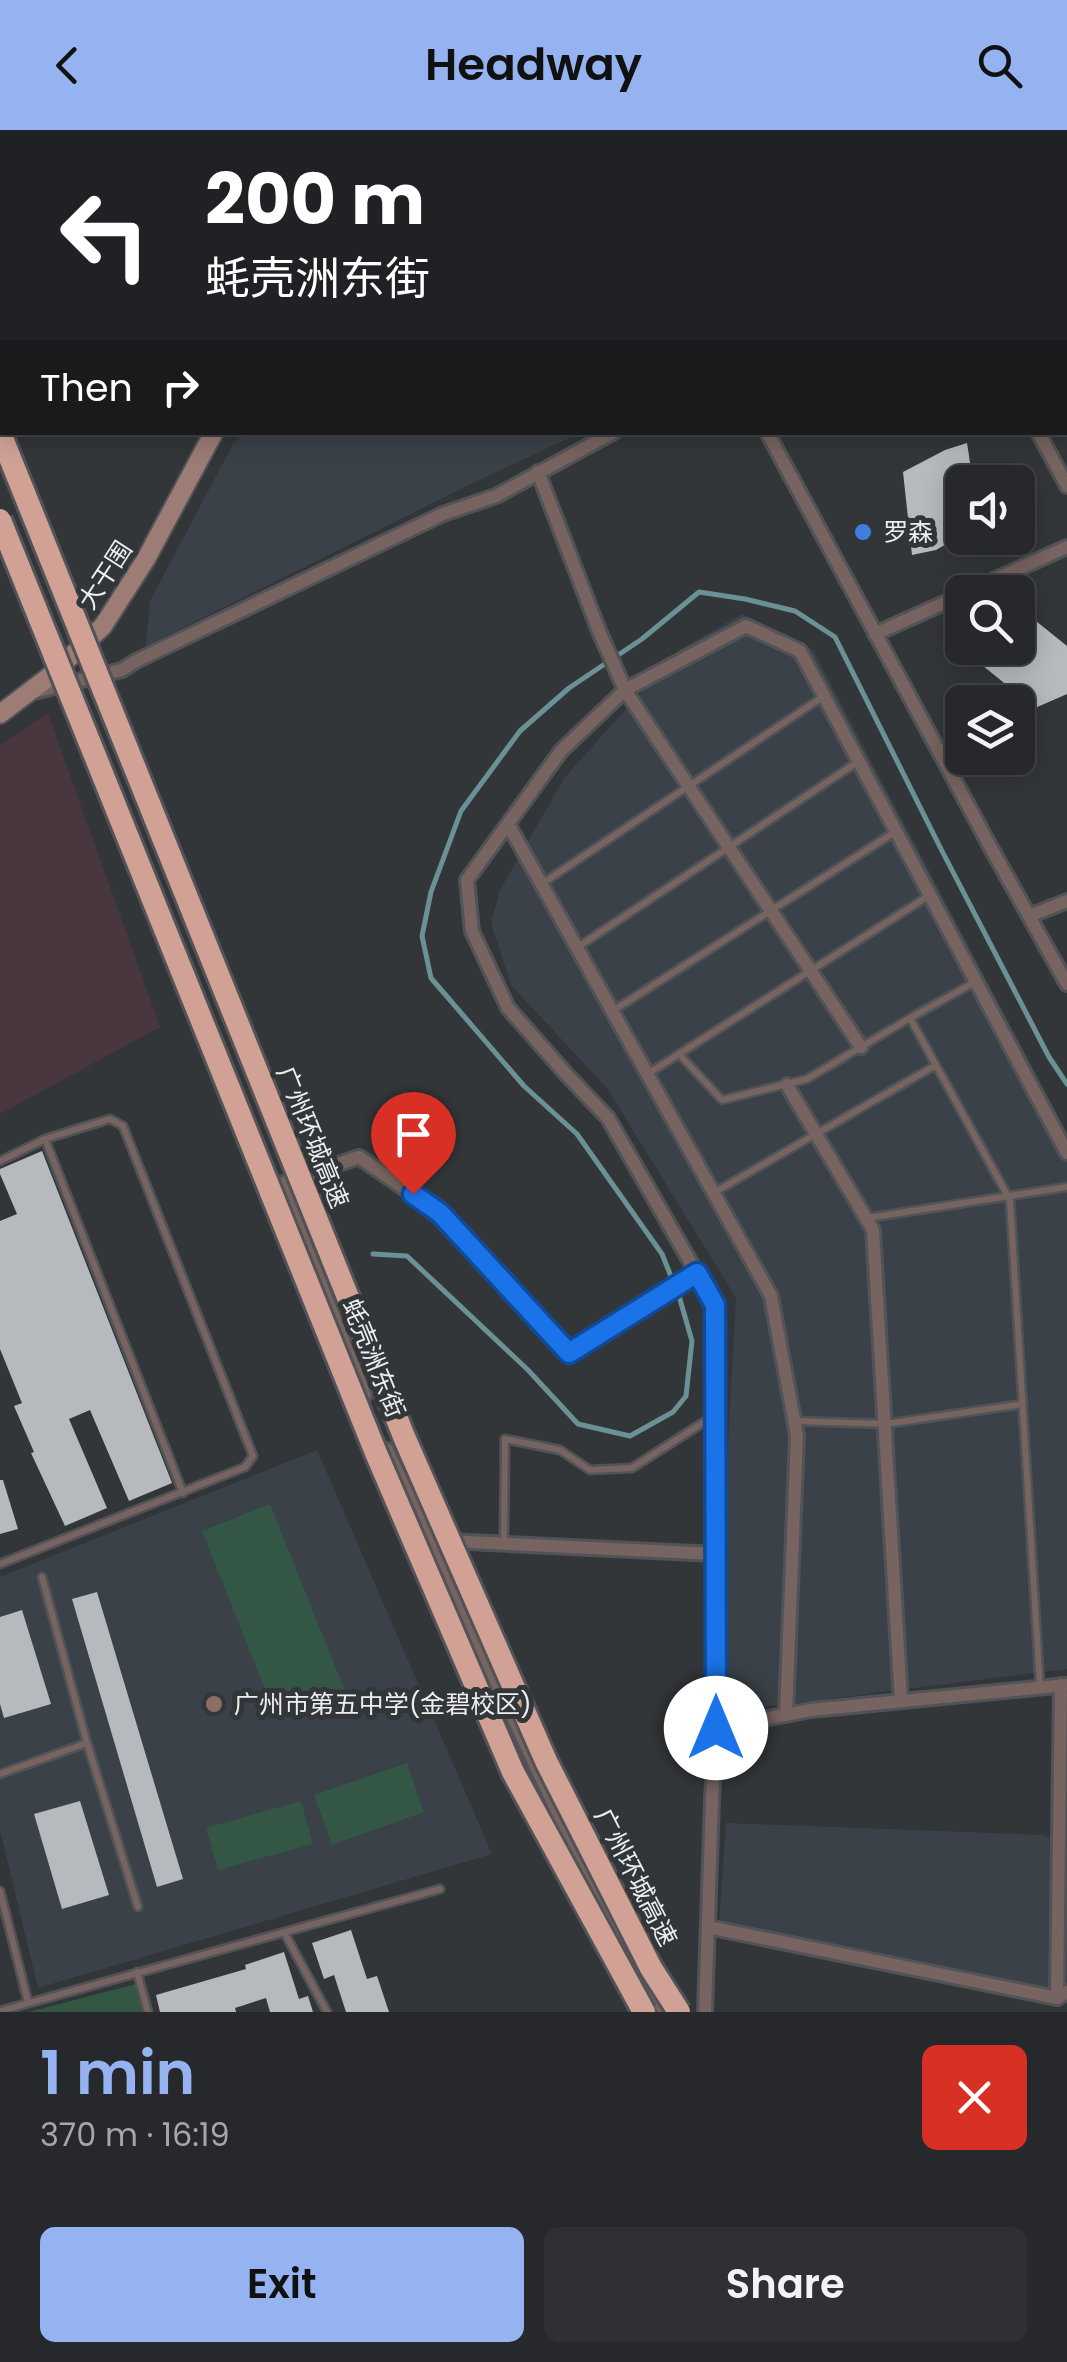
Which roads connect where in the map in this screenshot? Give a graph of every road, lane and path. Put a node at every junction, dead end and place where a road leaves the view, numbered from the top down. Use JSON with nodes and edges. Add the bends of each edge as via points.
{"nodes":[{"id":1,"x":1,"y":435,"type":"edge"},
{"id":2,"x":212,"y":435,"type":"edge"},
{"id":3,"x":608,"y":435,"type":"edge"},
{"id":4,"x":769,"y":435,"type":"edge"},
{"id":5,"x":1040,"y":435,"type":"edge"},
{"id":6,"x":538,"y":472,"type":"junction"},
{"id":7,"x":1067,"y":486,"type":"edge"},
{"id":8,"x":0,"y":520,"type":"edge"},
{"id":9,"x":1067,"y":547,"type":"edge"},
{"id":10,"x":1006,"y":575,"type":"edge"},
{"id":11,"x":945,"y":603,"type":"edge"},
{"id":12,"x":876,"y":634,"type":"junction"},
{"id":13,"x":623,"y":687,"type":"junction"},
{"id":14,"x":26,"y":694,"type":"junction"},
{"id":15,"x":824,"y":696,"type":"junction"},
{"id":16,"x":0,"y":714,"type":"edge"},
{"id":17,"x":859,"y":762,"type":"junction"},
{"id":18,"x":688,"y":786,"type":"junction"},
{"id":19,"x":508,"y":824,"type":"junction"},
{"id":20,"x":896,"y":831,"type":"junction"},
{"id":21,"x":729,"y":848,"type":"junction"},
{"id":22,"x":542,"y":884,"type":"junction"},
{"id":23,"x":930,"y":895,"type":"junction"},
{"id":24,"x":1067,"y":901,"type":"edge"},
{"id":25,"x":770,"y":910,"type":"junction"},
{"id":26,"x":1028,"y":916,"type":"junction"},
{"id":27,"x":577,"y":948,"type":"junction"},
{"id":28,"x":810,"y":970,"type":"junction"},
{"id":29,"x":976,"y":982,"type":"junction"},
{"id":30,"x":1067,"y":984,"type":"edge"},
{"id":31,"x":612,"y":1010,"type":"junction"},
{"id":32,"x":910,"y":1018,"type":"junction"},
{"id":33,"x":861,"y":1047,"type":"junction"},
{"id":34,"x":680,"y":1054,"type":"junction"},
{"id":35,"x":936,"y":1064,"type":"junction"},
{"id":36,"x":648,"y":1074,"type":"junction"},
{"id":37,"x":787,"y":1085,"type":"junction"},
{"id":38,"x":816,"y":1134,"type":"junction"},
{"id":39,"x":45,"y":1138,"type":"junction"},
{"id":40,"x":1067,"y":1153,"type":"edge"},
{"id":41,"x":0,"y":1161,"type":"edge"},
{"id":42,"x":1067,"y":1187,"type":"edge"},
{"id":43,"x":714,"y":1192,"type":"junction"},
{"id":44,"x":1008,"y":1196,"type":"junction"},
{"id":45,"x":866,"y":1218,"type":"junction"},
{"id":46,"x":697,"y":1273,"type":"junction"},
{"id":47,"x":1023,"y":1404,"type":"junction"},
{"id":48,"x":715,"y":1415,"type":"junction"},
{"id":49,"x":794,"y":1422,"type":"junction"},
{"id":50,"x":884,"y":1424,"type":"junction"},
{"id":51,"x":184,"y":1493,"type":"junction"},
{"id":52,"x":429,"y":1540,"type":"junction"},
{"id":53,"x":504,"y":1544,"type":"junction"},
{"id":54,"x":716,"y":1554,"type":"junction"},
{"id":55,"x":0,"y":1564,"type":"edge"},
{"id":56,"x":42,"y":1577,"type":"dead end"},
{"id":57,"x":1064,"y":1685,"type":"edge"},
{"id":58,"x":1040,"y":1688,"type":"junction"},
{"id":59,"x":901,"y":1701,"type":"junction"},
{"id":60,"x":786,"y":1714,"type":"junction"},
{"id":61,"x":716,"y":1728,"type":"junction"},
{"id":62,"x":88,"y":1744,"type":"junction"},
{"id":63,"x":0,"y":1774,"type":"edge"},
{"id":64,"x":440,"y":1888,"type":"dead end"},
{"id":65,"x":0,"y":1891,"type":"edge"},
{"id":66,"x":138,"y":1907,"type":"dead end"},
{"id":67,"x":708,"y":1927,"type":"junction"},
{"id":68,"x":284,"y":1932,"type":"junction"},
{"id":69,"x":137,"y":1972,"type":"junction"},
{"id":70,"x":1062,"y":1995,"type":"edge"},
{"id":71,"x":28,"y":2002,"type":"junction"},
{"id":72,"x":0,"y":2010,"type":"edge"},
{"id":73,"x":148,"y":2012,"type":"edge"},
{"id":74,"x":328,"y":2012,"type":"edge"},
{"id":75,"x":644,"y":2012,"type":"edge"},
{"id":76,"x":665,"y":2012,"type":"edge"},
{"id":77,"x":679,"y":2012,"type":"edge"},
{"id":78,"x":706,"y":2012,"type":"edge"}],
"edges":[{"from":1,"to":77,"type":"highway","name":"广州环城高速","bridge":true,"via":[[406,1439],[546,1761]]},
{"from":2,"to":14,"type":"street","name":"大干围","via":[[117,607]]},
{"from":3,"to":6,"type":"street"},
{"from":4,"to":12,"type":"street"},
{"from":5,"to":7,"type":"street"},
{"from":6,"to":13,"type":"street"},
{"from":6,"to":14,"type":"street","via":[[122,670]]},
{"from":8,"to":75,"type":"highway","bridge":true,"via":[[376,1453],[505,1754]]},
{"from":9,"to":10,"type":"street"},
{"from":11,"to":12,"type":"street"},
{"from":12,"to":26,"type":"street"},
{"from":13,"to":15,"type":"street","via":[[746,626],[800,651]]},
{"from":13,"to":18,"type":"street"},
{"from":13,"to":19,"type":"street","via":[[561,752]]},
{"from":14,"to":16,"type":"street","name":"大干围"},
{"from":15,"to":17,"type":"street"},
{"from":15,"to":18,"type":"lane"},
{"from":17,"to":20,"type":"street"},
{"from":17,"to":21,"type":"lane"},
{"from":18,"to":21,"type":"street"},
{"from":18,"to":22,"type":"lane"},
{"from":19,"to":22,"type":"street"},
{"from":19,"to":46,"type":"street","via":[[468,880],[472,931],[508,1008],[608,1118]]},
{"from":20,"to":23,"type":"street"},
{"from":20,"to":25,"type":"lane"},
{"from":21,"to":25,"type":"street"},
{"from":21,"to":27,"type":"lane"},
{"from":22,"to":27,"type":"street"},
{"from":23,"to":28,"type":"lane"},
{"from":23,"to":29,"type":"street"},
{"from":24,"to":26,"type":"street"},
{"from":25,"to":28,"type":"street"},
{"from":25,"to":31,"type":"lane"},
{"from":26,"to":30,"type":"street"},
{"from":27,"to":31,"type":"street"},
{"from":28,"to":33,"type":"street"},
{"from":28,"to":34,"type":"lane"},
{"from":29,"to":32,"type":"lane"},
{"from":29,"to":40,"type":"street"},
{"from":31,"to":36,"type":"street"},
{"from":32,"to":33,"type":"lane"},
{"from":32,"to":35,"type":"lane"},
{"from":33,"to":37,"type":"lane"},
{"from":34,"to":36,"type":"lane"},
{"from":34,"to":37,"type":"lane","via":[[722,1100]]},
{"from":35,"to":38,"type":"lane"},
{"from":35,"to":44,"type":"lane"},
{"from":36,"to":43,"type":"street"},
{"from":37,"to":38,"type":"street"},
{"from":38,"to":43,"type":"lane"},
{"from":38,"to":45,"type":"street"},
{"from":39,"to":41,"type":"lane"},
{"from":39,"to":51,"type":"lane"},
{"from":39,"to":51,"type":"lane","via":[[110,1118],[123,1126],[246,1437],[252,1456],[245,1467]]},
{"from":42,"to":44,"type":"lane"},
{"from":43,"to":49,"type":"street","via":[[772,1296]]},
{"from":44,"to":45,"type":"lane"},
{"from":44,"to":47,"type":"lane"},
{"from":45,"to":50,"type":"street","via":[[873,1230]]},
{"from":46,"to":48,"type":"street","via":[[715,1305]]},
{"from":46,"to":52,"type":"street","name":"蚝壳洲东街","via":[[569,1353],[440,1213],[358,1157],[280,1184]]},
{"from":47,"to":50,"type":"lane"},
{"from":47,"to":58,"type":"lane"},
{"from":48,"to":53,"type":"lane","via":[[632,1468],[590,1470],[560,1450],[505,1440]]},
{"from":48,"to":54,"type":"street"},
{"from":49,"to":50,"type":"lane"},
{"from":49,"to":60,"type":"street"},
{"from":50,"to":59,"type":"street"},
{"from":51,"to":55,"type":"lane"},
{"from":52,"to":53,"type":"street"},
{"from":52,"to":76,"type":"street","name":"蚝壳洲东街","via":[[621,1947]]},
{"from":53,"to":54,"type":"street"},
{"from":54,"to":61,"type":"street"},
{"from":56,"to":62,"type":"lane"},
{"from":57,"to":58,"type":"street"},
{"from":57,"to":70,"type":"street"},
{"from":58,"to":59,"type":"street"},
{"from":59,"to":60,"type":"street"},
{"from":60,"to":61,"type":"street"},
{"from":61,"to":67,"type":"street"},
{"from":62,"to":63,"type":"lane"},
{"from":62,"to":66,"type":"lane"},
{"from":64,"to":68,"type":"lane"},
{"from":65,"to":71,"type":"lane"},
{"from":67,"to":70,"type":"street"},
{"from":67,"to":78,"type":"street"},
{"from":68,"to":69,"type":"lane"},
{"from":68,"to":74,"type":"lane"},
{"from":69,"to":71,"type":"lane"},
{"from":69,"to":73,"type":"lane"},
{"from":71,"to":72,"type":"lane"}]}
